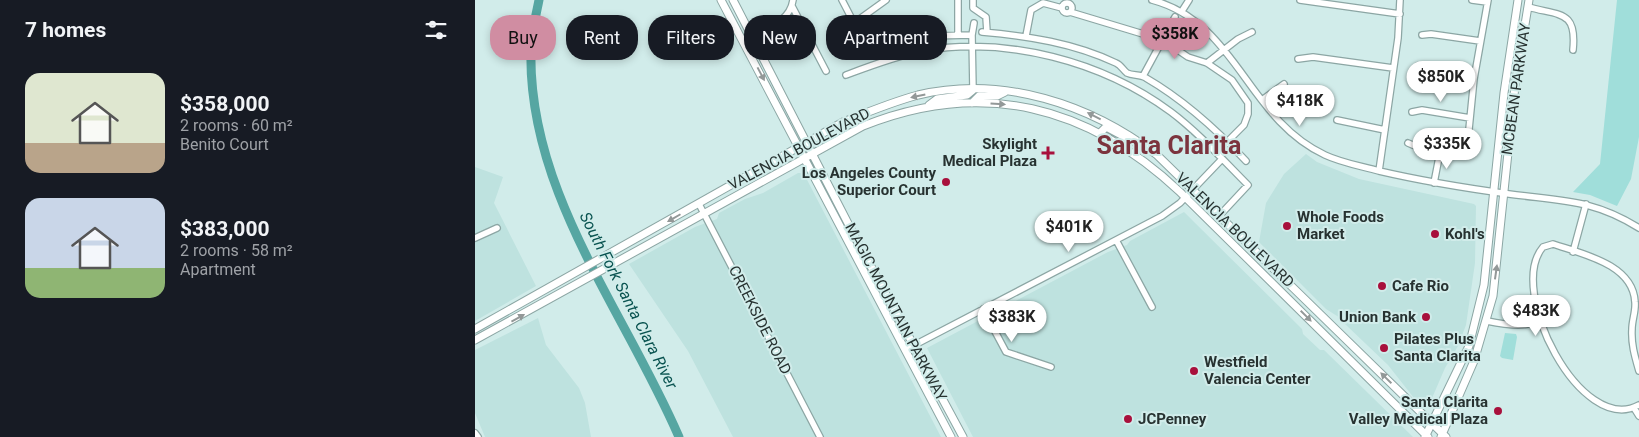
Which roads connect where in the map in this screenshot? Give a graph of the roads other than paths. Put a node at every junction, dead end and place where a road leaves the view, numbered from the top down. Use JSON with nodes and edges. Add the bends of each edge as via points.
{"nodes":[{"id":1,"x":721,"y":0,"type":"edge"},
{"id":2,"x":733,"y":0,"type":"edge"},
{"id":3,"x":842,"y":0,"type":"edge"},
{"id":4,"x":887,"y":0,"type":"edge"},
{"id":5,"x":958,"y":0,"type":"edge"},
{"id":6,"x":973,"y":0,"type":"edge"},
{"id":7,"x":1151,"y":0,"type":"edge"},
{"id":8,"x":1189,"y":0,"type":"edge"},
{"id":9,"x":1299,"y":0,"type":"edge"},
{"id":10,"x":1400,"y":0,"type":"edge"},
{"id":11,"x":1471,"y":0,"type":"edge"},
{"id":12,"x":1518,"y":0,"type":"edge"},
{"id":13,"x":1487,"y":1,"type":"edge"},
{"id":14,"x":792,"y":3,"type":"edge"},
{"id":15,"x":1528,"y":4,"type":"edge"},
{"id":16,"x":1069,"y":5,"type":"edge"},
{"id":17,"x":1182,"y":11,"type":"junction"},
{"id":18,"x":1401,"y":14,"type":"junction"},
{"id":19,"x":785,"y":15,"type":"edge"},
{"id":20,"x":850,"y":15,"type":"edge"},
{"id":21,"x":866,"y":15,"type":"edge"},
{"id":22,"x":1175,"y":17,"type":"dead end"},
{"id":23,"x":744,"y":21,"type":"edge"},
{"id":24,"x":974,"y":23,"type":"dead end"},
{"id":25,"x":1252,"y":32,"type":"dead end"},
{"id":26,"x":958,"y":34,"type":"junction"},
{"id":27,"x":972,"y":34,"type":"junction"},
{"id":28,"x":947,"y":35,"type":"edge"},
{"id":29,"x":1422,"y":35,"type":"dead end"},
{"id":30,"x":1026,"y":36,"type":"junction"},
{"id":31,"x":1163,"y":40,"type":"junction"},
{"id":32,"x":1480,"y":41,"type":"junction"},
{"id":33,"x":972,"y":47,"type":"junction"},
{"id":34,"x":1223,"y":49,"type":"junction"},
{"id":35,"x":1573,"y":50,"type":"dead end"},
{"id":36,"x":1298,"y":59,"type":"dead end"},
{"id":37,"x":764,"y":60,"type":"edge"},
{"id":38,"x":1207,"y":62,"type":"junction"},
{"id":39,"x":1418,"y":66,"type":"dead end"},
{"id":40,"x":1393,"y":68,"type":"junction"},
{"id":41,"x":826,"y":71,"type":"dead end"},
{"id":42,"x":846,"y":76,"type":"dead end"},
{"id":43,"x":1143,"y":76,"type":"junction"},
{"id":44,"x":1474,"y":79,"type":"junction"},
{"id":45,"x":1284,"y":84,"type":"dead end"},
{"id":46,"x":973,"y":90,"type":"junction"},
{"id":47,"x":1005,"y":91,"type":"junction"},
{"id":48,"x":1262,"y":100,"type":"junction"},
{"id":49,"x":972,"y":102,"type":"junction"},
{"id":50,"x":926,"y":107,"type":"junction"},
{"id":51,"x":1412,"y":112,"type":"dead end"},
{"id":52,"x":1470,"y":118,"type":"junction"},
{"id":53,"x":1337,"y":120,"type":"dead end"},
{"id":54,"x":1385,"y":130,"type":"junction"},
{"id":55,"x":1100,"y":132,"type":"junction"},
{"id":56,"x":807,"y":142,"type":"junction"},
{"id":57,"x":1227,"y":142,"type":"junction"},
{"id":58,"x":1408,"y":143,"type":"dead end"},
{"id":59,"x":1145,"y":146,"type":"junction"},
{"id":60,"x":799,"y":147,"type":"junction"},
{"id":61,"x":1440,"y":152,"type":"junction"},
{"id":62,"x":812,"y":153,"type":"junction"},
{"id":63,"x":804,"y":158,"type":"junction"},
{"id":64,"x":1222,"y":159,"type":"junction"},
{"id":65,"x":1245,"y":161,"type":"dead end"},
{"id":66,"x":1379,"y":171,"type":"junction"},
{"id":67,"x":1434,"y":183,"type":"junction"},
{"id":68,"x":1193,"y":189,"type":"junction"},
{"id":69,"x":1494,"y":192,"type":"junction"},
{"id":70,"x":1503,"y":193,"type":"junction"},
{"id":71,"x":1185,"y":197,"type":"junction"},
{"id":72,"x":699,"y":204,"type":"junction"},
{"id":73,"x":1586,"y":204,"type":"junction"},
{"id":74,"x":704,"y":214,"type":"junction"},
{"id":75,"x":1220,"y":215,"type":"junction"},
{"id":76,"x":1638,"y":226,"type":"edge"},
{"id":77,"x":497,"y":228,"type":"dead end"},
{"id":78,"x":475,"y":238,"type":"edge"},
{"id":79,"x":1116,"y":240,"type":"junction"},
{"id":80,"x":1573,"y":252,"type":"junction"},
{"id":81,"x":1152,"y":307,"type":"dead end"},
{"id":82,"x":983,"y":309,"type":"junction"},
{"id":83,"x":1562,"y":311,"type":"dead end"},
{"id":84,"x":1487,"y":321,"type":"junction"},
{"id":85,"x":1541,"y":322,"type":"junction"},
{"id":86,"x":475,"y":329,"type":"edge"},
{"id":87,"x":475,"y":340,"type":"edge"},
{"id":88,"x":915,"y":345,"type":"junction"},
{"id":89,"x":905,"y":350,"type":"junction"},
{"id":90,"x":1051,"y":367,"type":"dead end"},
{"id":91,"x":1639,"y":371,"type":"edge"},
{"id":92,"x":1636,"y":406,"type":"edge"},
{"id":93,"x":1639,"y":416,"type":"edge"},
{"id":94,"x":1432,"y":424,"type":"junction"},
{"id":95,"x":475,"y":433,"type":"edge"},
{"id":96,"x":1426,"y":436,"type":"edge"},
{"id":97,"x":1443,"y":436,"type":"edge"},
{"id":98,"x":478,"y":437,"type":"edge"},
{"id":99,"x":820,"y":437,"type":"edge"},
{"id":100,"x":951,"y":437,"type":"edge"},
{"id":101,"x":963,"y":437,"type":"edge"}],
"edges":[{"from":1,"to":60,"type":"main road","name":"MAGIC MOUNTAIN PARKWAY","one_way":true},
{"from":2,"to":23,"type":"main road","name":"MAGIC MOUNTAIN PARKWAY"},
{"from":3,"to":20,"type":"street"},
{"from":4,"to":21,"type":"street"},
{"from":5,"to":26,"type":"street"},
{"from":6,"to":30,"type":"street","via":[[973,8],[987,17],[985,32]]},
{"from":7,"to":17,"type":"street"},
{"from":8,"to":17,"type":"street"},
{"from":9,"to":18,"type":"street"},
{"from":10,"to":18,"type":"street"},
{"from":11,"to":13,"type":"street"},
{"from":12,"to":69,"type":"main road","name":"MCBEAN PARKWAY","via":[[1505,83]]},
{"from":13,"to":32,"type":"street"},
{"from":14,"to":19,"type":"street"},
{"from":14,"to":41,"type":"street"},
{"from":15,"to":35,"type":"street","via":[[1571,22],[1575,33]]},
{"from":15,"to":70,"type":"main road","name":"MCBEAN PARKWAY"},
{"from":16,"to":30,"type":"street","via":[[1043,3],[1031,10]]},
{"from":16,"to":31,"type":"street"},
{"from":17,"to":34,"type":"street","via":[[1203,26]]},
{"from":18,"to":40,"type":"street"},
{"from":22,"to":31,"type":"street"},
{"from":24,"to":27,"type":"street"},
{"from":25,"to":34,"type":"street"},
{"from":26,"to":27,"type":"street"},
{"from":26,"to":28,"type":"street"},
{"from":27,"to":33,"type":"street"},
{"from":29,"to":32,"type":"street"},
{"from":30,"to":43,"type":"street","via":[[1083,49],[1119,64],[1127,72]]},
{"from":31,"to":38,"type":"street","via":[[1188,56]]},
{"from":31,"to":43,"type":"street"},
{"from":32,"to":44,"type":"street"},
{"from":33,"to":42,"type":"street","via":[[922,51],[877,63]]},
{"from":33,"to":46,"type":"street"},
{"from":33,"to":64,"type":"street","via":[[1022,50],[1103,74],[1171,112]]},
{"from":34,"to":38,"type":"street"},
{"from":34,"to":48,"type":"street"},
{"from":36,"to":40,"type":"street"},
{"from":37,"to":56,"type":"main road","name":"MAGIC MOUNTAIN PARKWAY"},
{"from":38,"to":57,"type":"street","via":[[1232,80],[1248,103],[1244,125]]},
{"from":39,"to":44,"type":"street"},
{"from":40,"to":54,"type":"street"},
{"from":43,"to":57,"type":"street","via":[[1199,115]]},
{"from":44,"to":52,"type":"street"},
{"from":45,"to":48,"type":"street"},
{"from":46,"to":47,"type":"main road","name":"VALENCIA BOULEVARD"},
{"from":46,"to":50,"type":"main road","via":[[967,96],[937,99]]},
{"from":46,"to":56,"type":"main road","name":"VALENCIA BOULEVARD","one_way":true,"via":[[920,95],[897,101],[843,122]]},
{"from":47,"to":49,"type":"main road","via":[[997,96],[979,96]]},
{"from":59,"to":47,"type":"main road","name":"VALENCIA BOULEVARD","one_way":true,"via":[[1084,111],[1045,98]]},
{"from":48,"to":66,"type":"street","via":[[1283,126],[1312,148]]},
{"from":49,"to":50,"type":"main road","name":"VALENCIA BOULEVARD"},
{"from":49,"to":55,"type":"main road","name":"VALENCIA BOULEVARD","one_way":true,"via":[[1037,110]]},
{"from":50,"to":62,"type":"main road","name":"VALENCIA BOULEVARD","via":[[863,126]]},
{"from":51,"to":52,"type":"street","via":[[1422,110]]},
{"from":52,"to":61,"type":"street","via":[[1464,154]]},
{"from":53,"to":54,"type":"street"},
{"from":54,"to":66,"type":"street"},
{"from":55,"to":59,"type":"main road","via":[[1106,127],[1135,144]]},
{"from":55,"to":71,"type":"main road","name":"VALENCIA BOULEVARD","via":[[1145,161]]},
{"from":56,"to":60,"type":"main road","name":"VALENCIA BOULEVARD"},
{"from":56,"to":62,"type":"main road","name":"MAGIC MOUNTAIN PARKWAY"},
{"from":57,"to":65,"type":"street"},
{"from":58,"to":61,"type":"street"},
{"from":59,"to":68,"type":"main road","name":"VALENCIA BOULEVARD"},
{"from":60,"to":63,"type":"main road","name":"MAGIC MOUNTAIN PARKWAY"},
{"from":60,"to":72,"type":"main road","name":"VALENCIA BOULEVARD"},
{"from":61,"to":67,"type":"street"},
{"from":62,"to":63,"type":"main road","name":"VALENCIA BOULEVARD"},
{"from":62,"to":88,"type":"main road","name":"MAGIC MOUNTAIN PARKWAY"},
{"from":63,"to":74,"type":"main road","name":"VALENCIA BOULEVARD"},
{"from":63,"to":89,"type":"main road","name":"MAGIC MOUNTAIN PARKWAY"},
{"from":64,"to":68,"type":"street"},
{"from":64,"to":75,"type":"street","via":[[1248,185]]},
{"from":66,"to":67,"type":"street"},
{"from":67,"to":69,"type":"street"},
{"from":68,"to":71,"type":"street"},
{"from":68,"to":75,"type":"main road","name":"VALENCIA BOULEVARD"},
{"from":69,"to":70,"type":"street"},
{"from":69,"to":94,"type":"main road","name":"MCBEAN PARKWAY","via":[[1477,318],[1469,346]]},
{"from":70,"to":73,"type":"street"},
{"from":84,"to":70,"type":"main road","name":"MCBEAN PARKWAY","one_way":true,"via":[[1498,261]]},
{"from":71,"to":79,"type":"street","via":[[1162,216]]},
{"from":71,"to":96,"type":"main road","name":"VALENCIA BOULEVARD","one_way":true},
{"from":72,"to":74,"type":"street","name":"CREEKSIDE ROAD"},
{"from":72,"to":86,"type":"main road","name":"VALENCIA BOULEVARD","one_way":true},
{"from":73,"to":76,"type":"street"},
{"from":73,"to":80,"type":"street"},
{"from":87,"to":74,"type":"main road","name":"VALENCIA BOULEVARD","one_way":true},
{"from":74,"to":99,"type":"street","name":"CREEKSIDE ROAD"},
{"from":94,"to":75,"type":"main road","name":"VALENCIA BOULEVARD","one_way":true},
{"from":77,"to":78,"type":"street"},
{"from":79,"to":81,"type":"street"},
{"from":79,"to":82,"type":"street"},
{"from":80,"to":85,"type":"street","via":[[1553,244],[1547,244],[1539,251],[1531,288]]},
{"from":80,"to":91,"type":"street","via":[[1611,267],[1629,281],[1635,303],[1632,347]]},
{"from":82,"to":88,"type":"street"},
{"from":82,"to":90,"type":"street","via":[[1006,352]]},
{"from":83,"to":85,"type":"street"},
{"from":84,"to":85,"type":"street","via":[[1513,327]]},
{"from":84,"to":97,"type":"main road","name":"MCBEAN PARKWAY"},
{"from":85,"to":92,"type":"street","via":[[1552,351],[1587,398],[1611,410],[1626,411]]},
{"from":88,"to":89,"type":"street"},
{"from":88,"to":101,"type":"main road","name":"MAGIC MOUNTAIN PARKWAY"},
{"from":89,"to":100,"type":"main road","name":"MAGIC MOUNTAIN PARKWAY"},
{"from":92,"to":93,"type":"street"},
{"from":94,"to":96,"type":"main road","name":"MCBEAN PARKWAY"},
{"from":94,"to":97,"type":"main road","name":"VALENCIA BOULEVARD"},
{"from":95,"to":98,"type":"street"}]}
